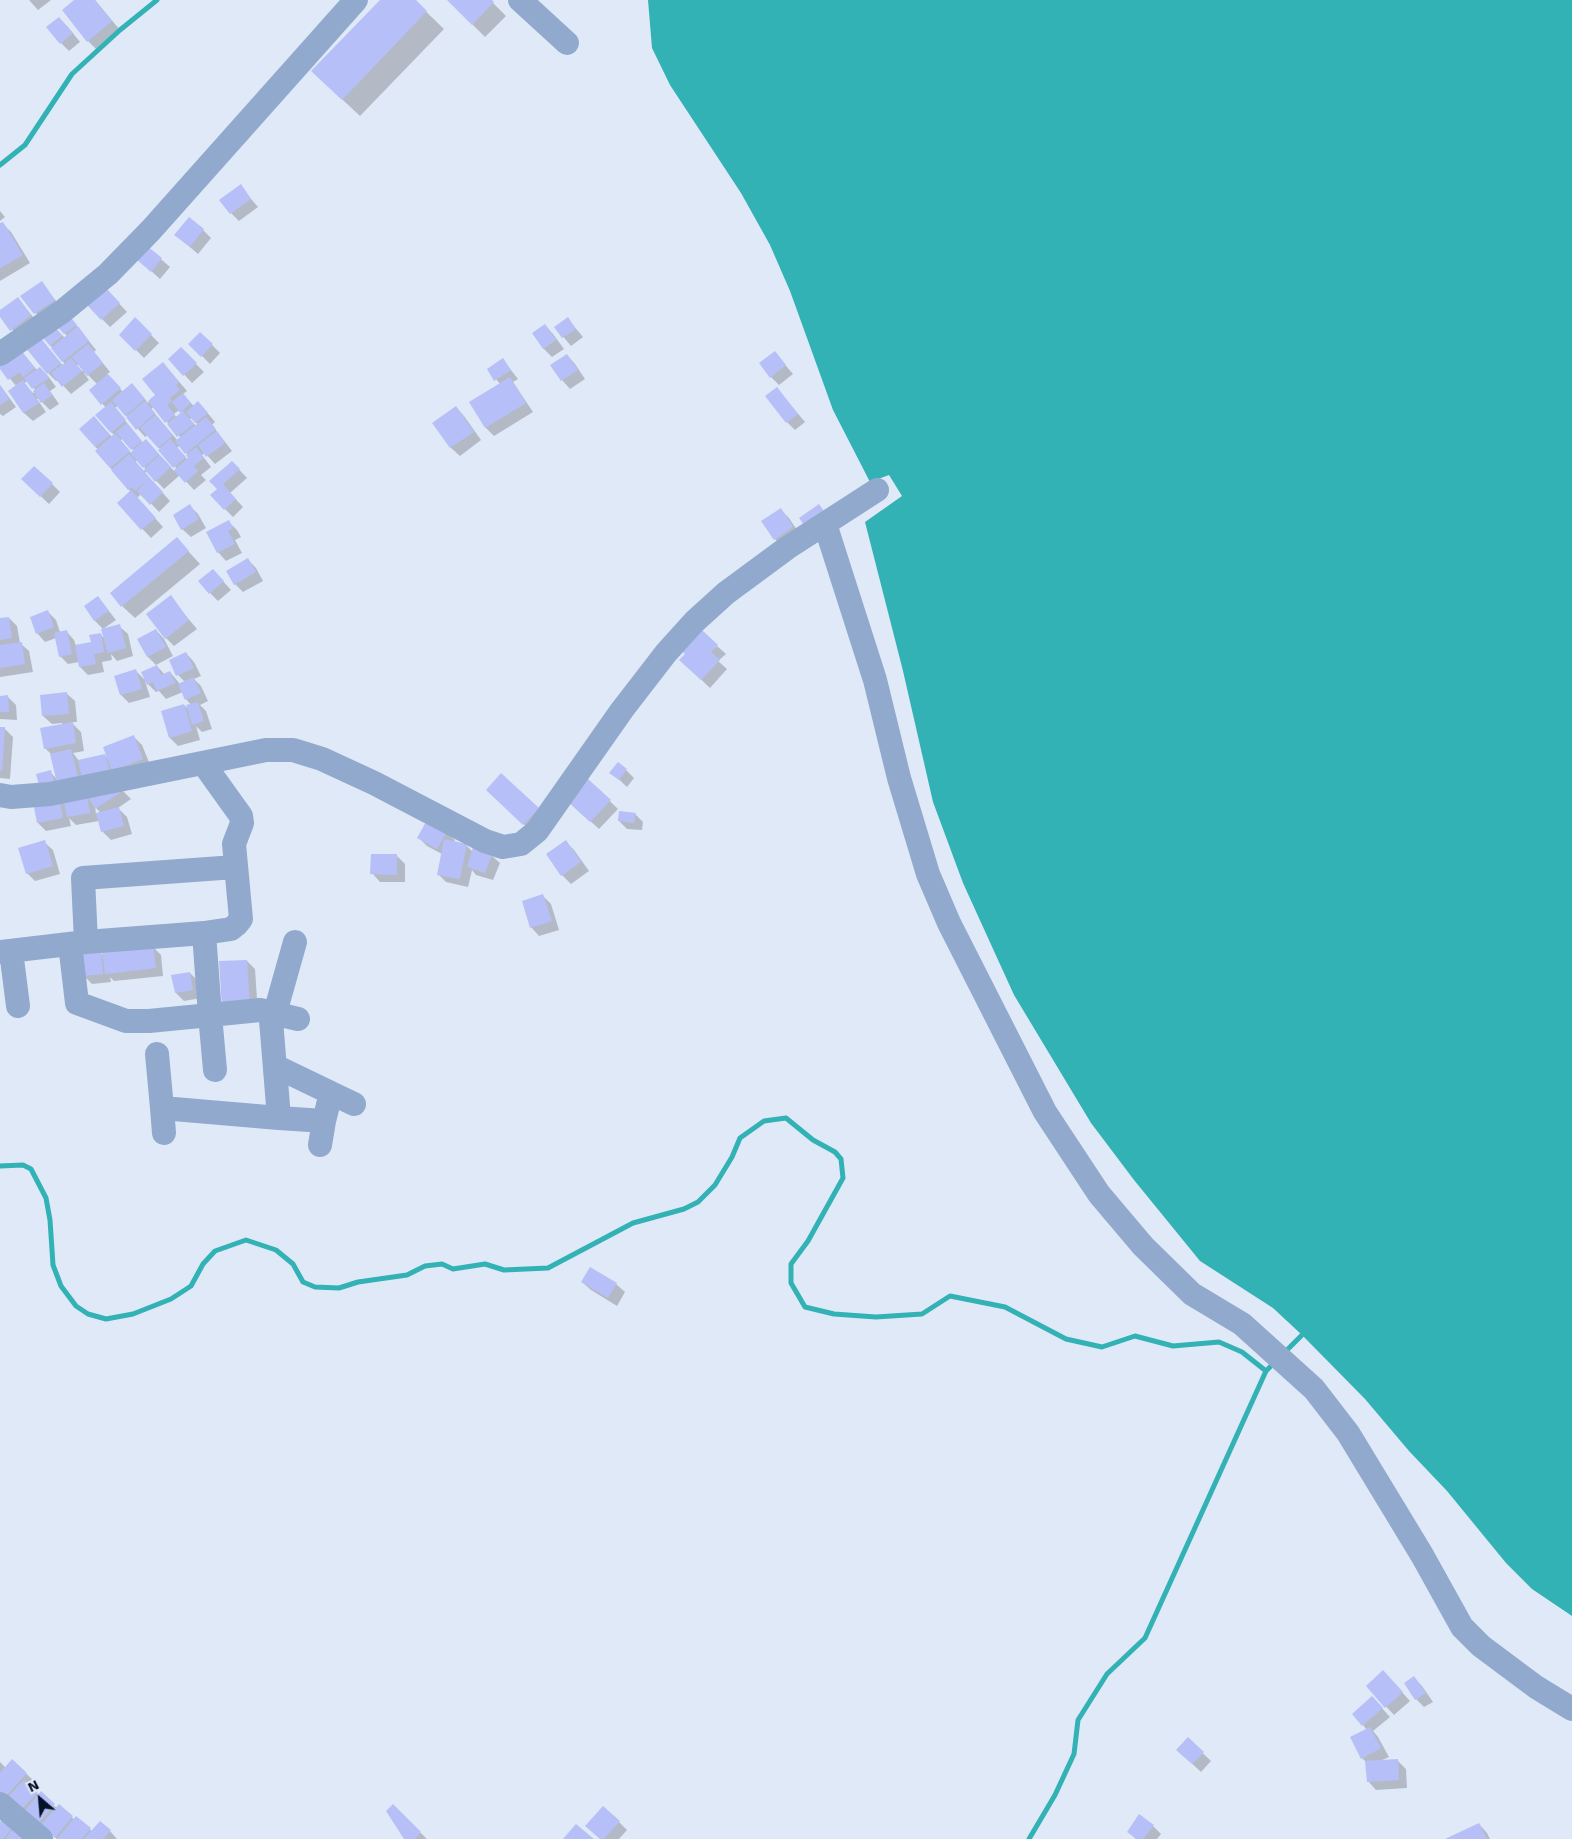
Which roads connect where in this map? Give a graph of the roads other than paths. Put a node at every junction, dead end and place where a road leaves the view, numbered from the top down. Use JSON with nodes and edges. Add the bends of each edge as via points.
{"nodes":[{"id":1,"x":356,"y":0,"type":"edge"},
{"id":2,"x":520,"y":0,"type":"edge"},
{"id":3,"x":567,"y":43,"type":"dead end"},
{"id":4,"x":0,"y":354,"type":"edge"},
{"id":5,"x":877,"y":490,"type":"dead end"},
{"id":6,"x":825,"y":524,"type":"junction"},
{"id":7,"x":203,"y":763,"type":"junction"},
{"id":8,"x":0,"y":795,"type":"edge"},
{"id":9,"x":235,"y":867,"type":"junction"},
{"id":10,"x":204,"y":932,"type":"junction"},
{"id":11,"x":295,"y":942,"type":"dead end"},
{"id":12,"x":78,"y":943,"type":"junction"},
{"id":13,"x":5,"y":951,"type":"edge"},
{"id":14,"x":18,"y":1006,"type":"dead end"},
{"id":15,"x":274,"y":1013,"type":"junction"},
{"id":16,"x":210,"y":1015,"type":"junction"},
{"id":17,"x":298,"y":1019,"type":"dead end"},
{"id":18,"x":157,"y":1054,"type":"dead end"},
{"id":19,"x":275,"y":1066,"type":"junction"},
{"id":20,"x":215,"y":1070,"type":"dead end"},
{"id":21,"x":331,"y":1094,"type":"junction"},
{"id":22,"x":354,"y":1104,"type":"dead end"},
{"id":23,"x":162,"y":1108,"type":"junction"},
{"id":24,"x":279,"y":1118,"type":"junction"},
{"id":25,"x":324,"y":1121,"type":"junction"},
{"id":26,"x":164,"y":1133,"type":"dead end"},
{"id":27,"x":320,"y":1145,"type":"dead end"},
{"id":28,"x":1572,"y":1709,"type":"edge"},
{"id":29,"x":0,"y":1804,"type":"edge"},
{"id":30,"x":41,"y":1839,"type":"edge"}],
"edges":[{"from":1,"to":4,"type":"street","via":[[108,274]]},
{"from":2,"to":3,"type":"street"},
{"from":5,"to":6,"type":"street"},
{"from":6,"to":7,"type":"street","via":[[726,592],[694,622],[666,652],[622,710],[537,831],[521,844],[503,847],[485,842],[322,759],[293,750],[266,750]]},
{"from":6,"to":28,"type":"street","via":[[875,680],[928,874],[949,923],[1045,1112],[1099,1194],[1143,1246],[1192,1294],[1242,1324],[1314,1389],[1348,1433],[1462,1626],[1480,1646]]},
{"from":7,"to":8,"type":"street","via":[[50,794]]},
{"from":7,"to":9,"type":"street","via":[[242,816],[234,844]]},
{"from":9,"to":10,"type":"street","via":[[241,919],[230,929]]},
{"from":9,"to":12,"type":"street","via":[[83,878]]},
{"from":10,"to":12,"type":"street"},
{"from":10,"to":16,"type":"street"},
{"from":11,"to":15,"type":"street"},
{"from":12,"to":13,"type":"street"},
{"from":12,"to":16,"type":"street","via":[[77,1003],[126,1021]]},
{"from":13,"to":14,"type":"street"},
{"from":15,"to":16,"type":"street","via":[[260,1010]]},
{"from":15,"to":17,"type":"street"},
{"from":15,"to":19,"type":"street","via":[[270,1020]]},
{"from":16,"to":20,"type":"street"},
{"from":18,"to":23,"type":"street"},
{"from":19,"to":21,"type":"street"},
{"from":19,"to":24,"type":"street"},
{"from":21,"to":22,"type":"street"},
{"from":21,"to":25,"type":"street"},
{"from":23,"to":24,"type":"street"},
{"from":23,"to":26,"type":"street"},
{"from":24,"to":25,"type":"street"},
{"from":25,"to":27,"type":"street"},
{"from":29,"to":30,"type":"street"}]}
